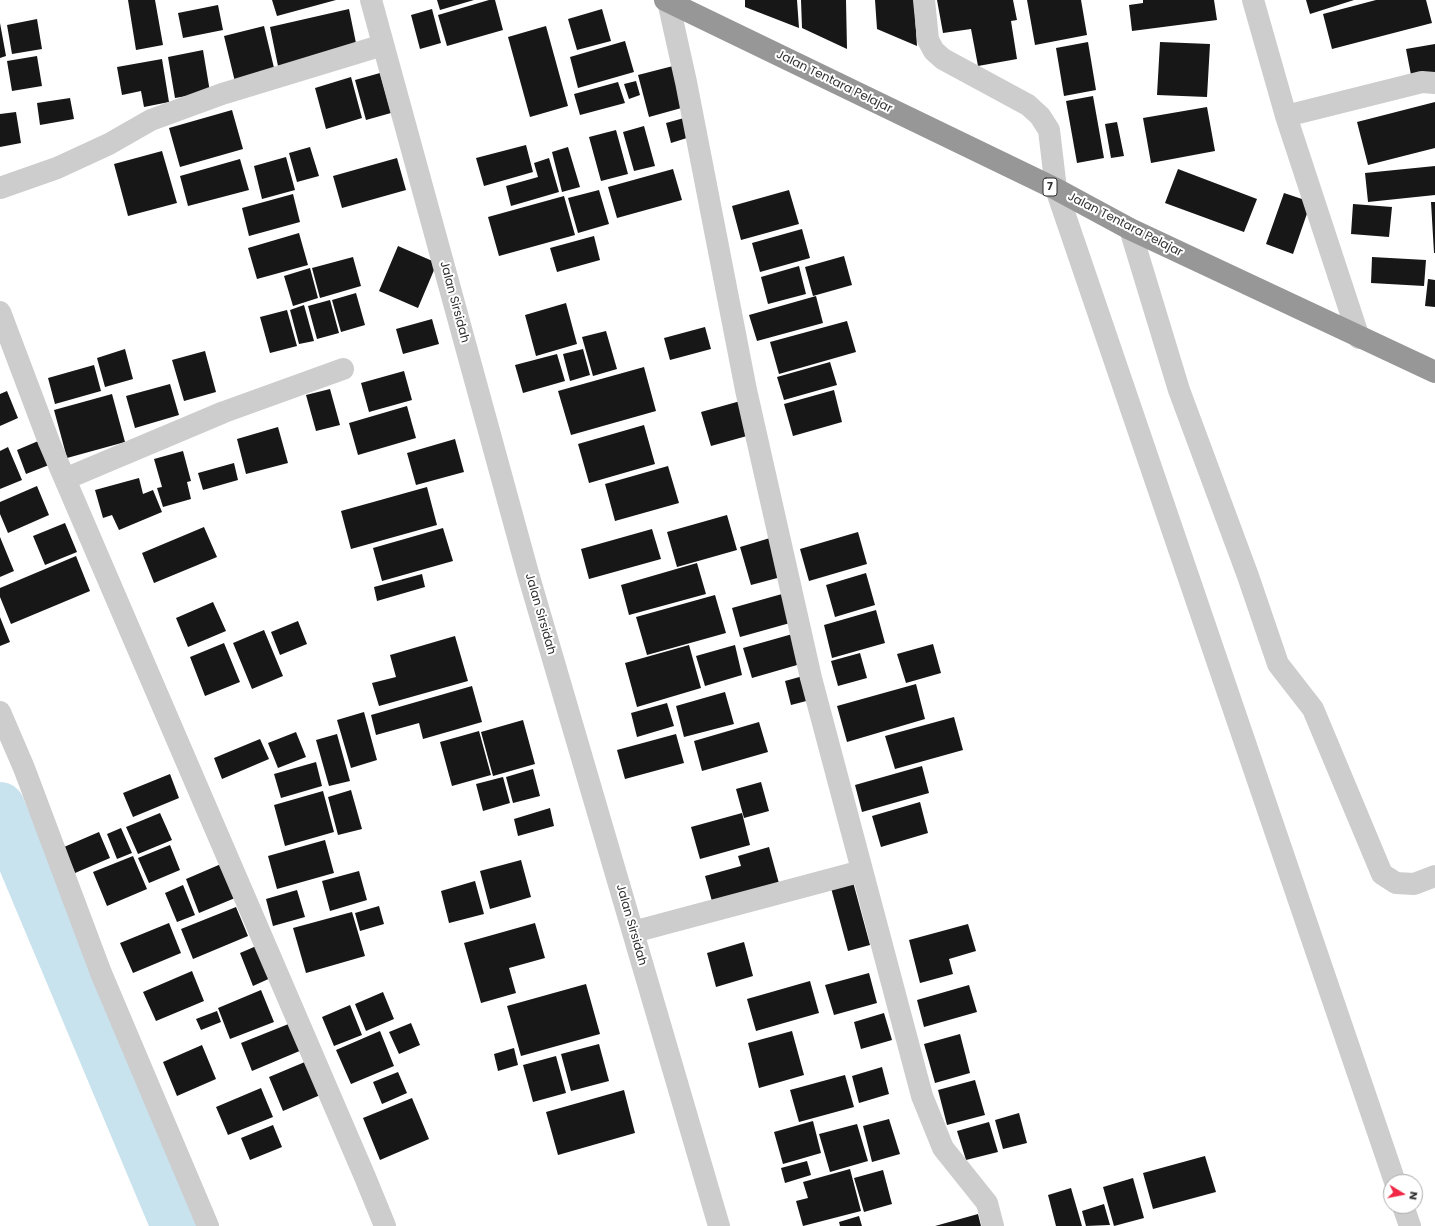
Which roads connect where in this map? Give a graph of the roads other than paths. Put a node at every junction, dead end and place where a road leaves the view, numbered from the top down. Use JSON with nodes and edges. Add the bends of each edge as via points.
{"nodes":[{"id":1,"x":371,"y":0,"type":"edge"},
{"id":2,"x":924,"y":0,"type":"edge"},
{"id":3,"x":1253,"y":0,"type":"edge"},
{"id":4,"x":667,"y":1,"type":"edge"},
{"id":5,"x":383,"y":45,"type":"junction"},
{"id":6,"x":1435,"y":83,"type":"edge"},
{"id":7,"x":1286,"y":116,"type":"junction"},
{"id":8,"x":0,"y":188,"type":"edge"},
{"id":9,"x":1056,"y":189,"type":"junction"},
{"id":10,"x":1130,"y":229,"type":"junction"},
{"id":11,"x":0,"y":312,"type":"edge"},
{"id":12,"x":1359,"y":338,"type":"junction"},
{"id":13,"x":343,"y":369,"type":"dead end"},
{"id":14,"x":1435,"y":372,"type":"edge"},
{"id":15,"x":65,"y":479,"type":"junction"},
{"id":16,"x":0,"y":712,"type":"edge"},
{"id":17,"x":862,"y":871,"type":"junction"},
{"id":18,"x":1435,"y":876,"type":"edge"},
{"id":19,"x":633,"y":932,"type":"junction"},
{"id":20,"x":1392,"y":1174,"type":"edge"},
{"id":21,"x":1406,"y":1214,"type":"edge"},
{"id":22,"x":716,"y":1225,"type":"edge"},
{"id":23,"x":208,"y":1226,"type":"edge"},
{"id":24,"x":385,"y":1226,"type":"edge"},
{"id":25,"x":993,"y":1226,"type":"edge"},
{"id":26,"x":1410,"y":1226,"type":"edge"}],
"edges":[{"from":1,"to":5,"type":"street","name":"Jalan Sirsidah"},
{"from":2,"to":9,"type":"street","via":[[928,40],[934,51],[943,59],[1028,105],[1040,116],[1049,130]]},
{"from":3,"to":7,"type":"street"},
{"from":4,"to":9,"type":"highway","name":"Jalan Tentara Pelajar","number":"7"},
{"from":4,"to":17,"type":"street","via":[[686,82],[748,398],[811,678]]},
{"from":5,"to":8,"type":"street","via":[[222,94],[151,120],[110,144],[57,168]]},
{"from":5,"to":19,"type":"street","name":"Jalan Sirsidah","via":[[529,577]]},
{"from":6,"to":7,"type":"street","via":[[1422,82]]},
{"from":7,"to":12,"type":"street"},
{"from":9,"to":10,"type":"highway","name":"Jalan Tentara Pelajar","number":"7"},
{"from":9,"to":20,"type":"street"},
{"from":10,"to":12,"type":"highway","name":"Jalan Tentara Pelajar","number":"7"},
{"from":10,"to":18,"type":"street","via":[[1179,390],[1278,664],[1313,708],[1382,874],[1396,883],[1414,884]]},
{"from":11,"to":15,"type":"street"},
{"from":12,"to":14,"type":"highway","name":"Jalan Tentara Pelajar","number":"7"},
{"from":13,"to":15,"type":"street","via":[[224,412]]},
{"from":15,"to":24,"type":"street"},
{"from":16,"to":23,"type":"street","via":[[24,768],[101,973]]},
{"from":17,"to":19,"type":"street"},
{"from":17,"to":25,"type":"street","via":[[922,1096],[943,1148],[987,1203]]},
{"from":19,"to":22,"type":"street","name":"Jalan Sirsidah"},
{"from":21,"to":26,"type":"street"}]}
